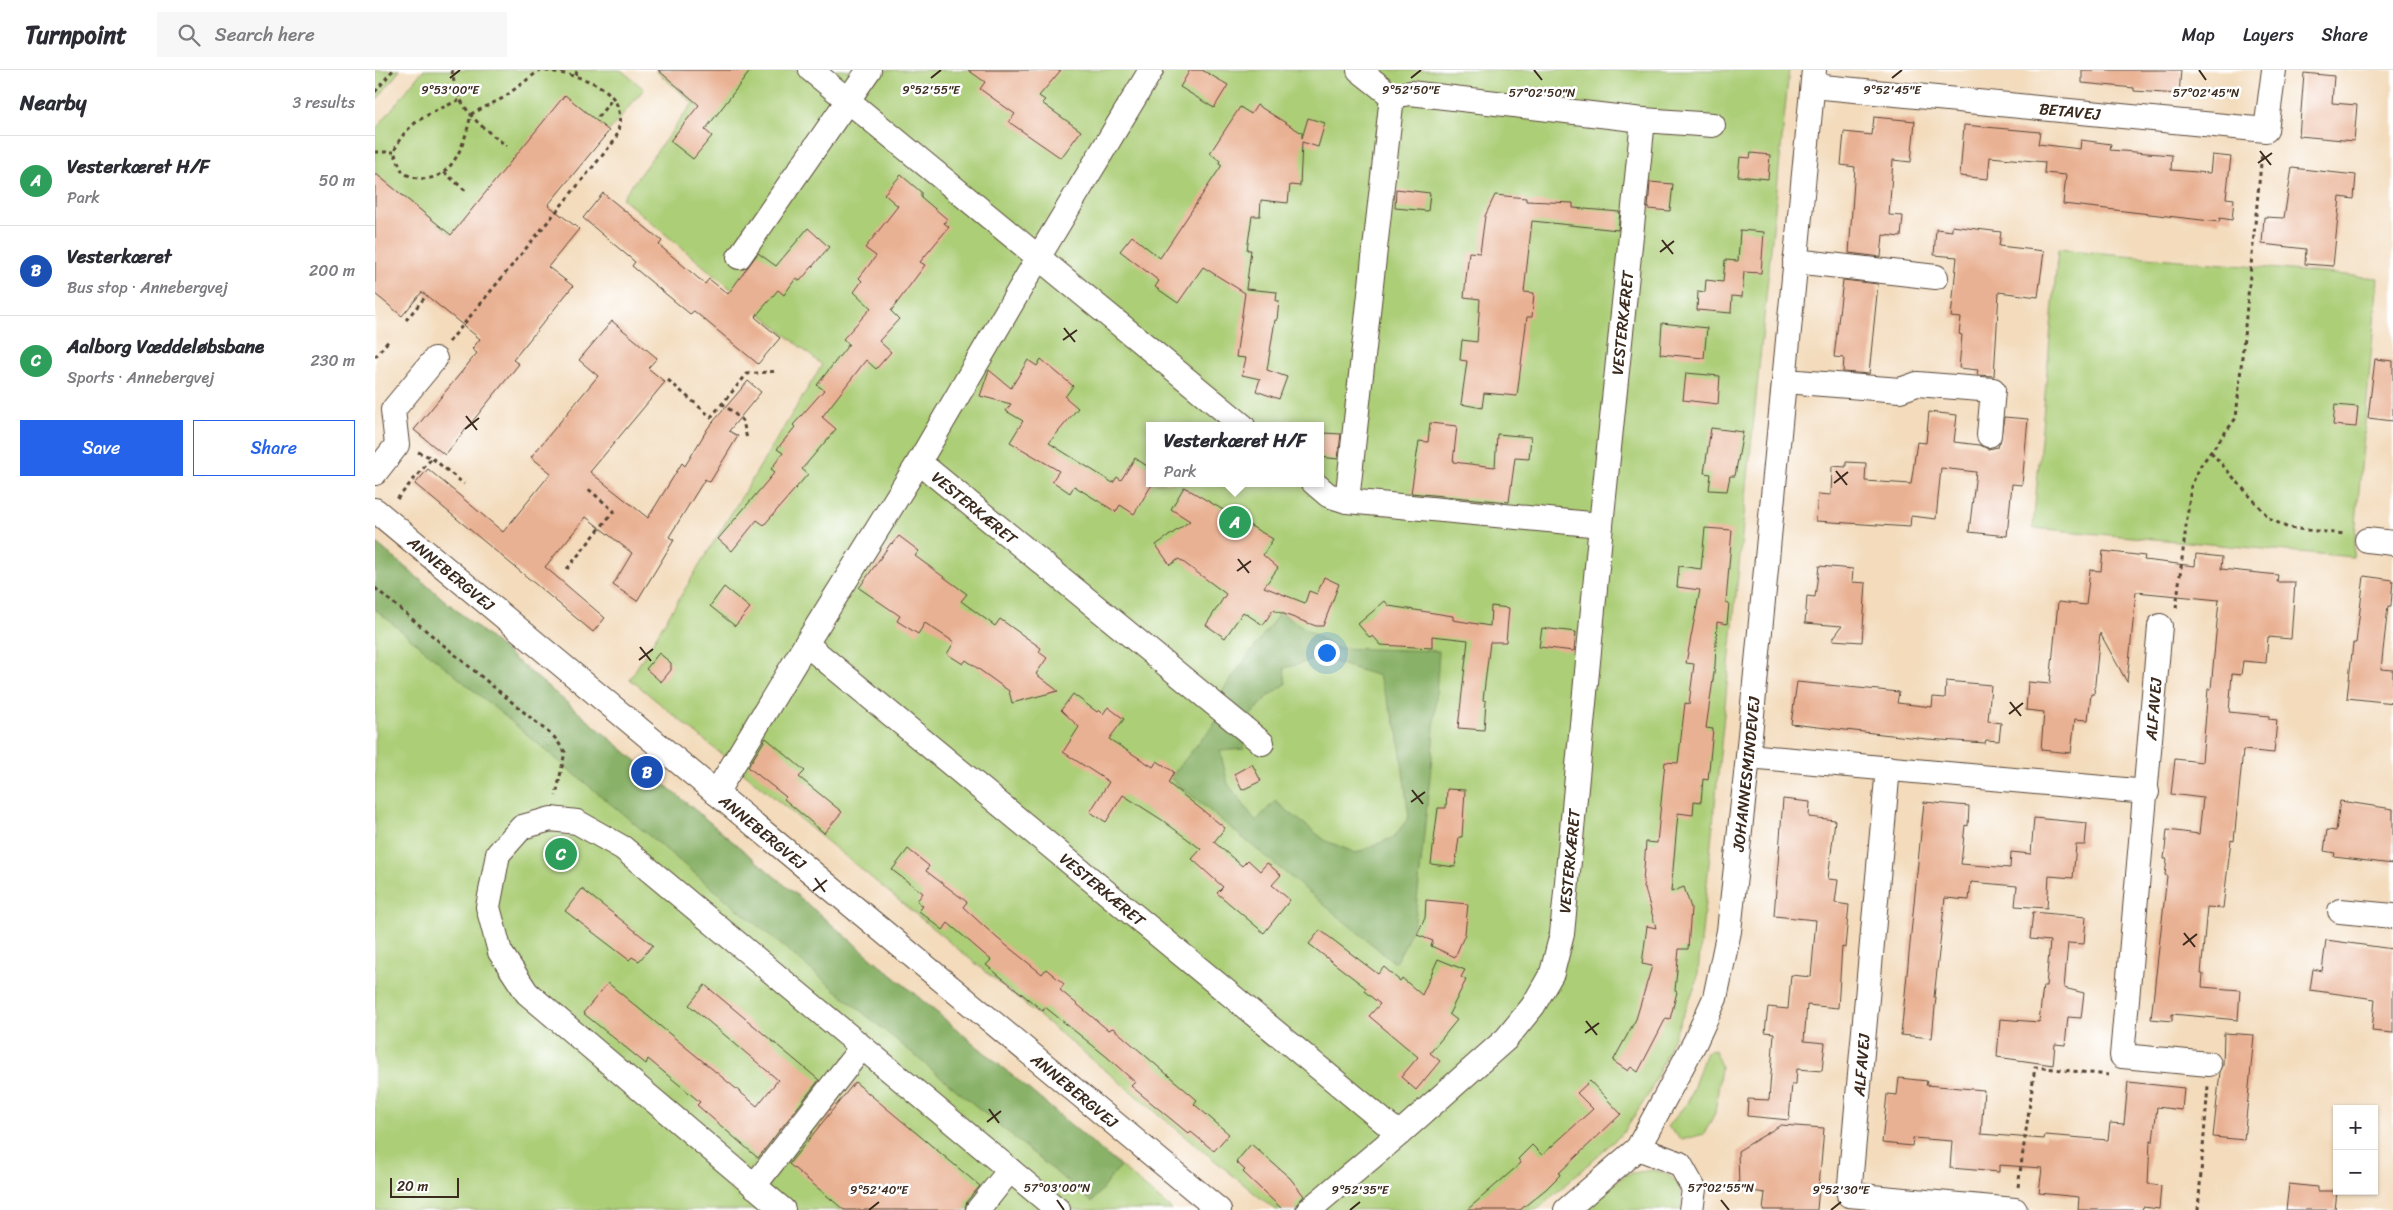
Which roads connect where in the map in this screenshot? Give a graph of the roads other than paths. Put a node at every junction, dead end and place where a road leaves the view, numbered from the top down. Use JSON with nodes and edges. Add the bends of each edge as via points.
{"nodes":[{"id":1,"x":811,"y":70,"type":"edge"},
{"id":2,"x":869,"y":70,"type":"edge"},
{"id":3,"x":1151,"y":70,"type":"edge"},
{"id":4,"x":1359,"y":70,"type":"edge"},
{"id":5,"x":2274,"y":70,"type":"edge"},
{"id":6,"x":1814,"y":78,"type":"edge"},
{"id":7,"x":1392,"y":96,"type":"junction"},
{"id":8,"x":848,"y":100,"type":"junction"},
{"id":9,"x":1643,"y":120,"type":"junction"},
{"id":10,"x":1713,"y":125,"type":"dead end"},
{"id":11,"x":739,"y":257,"type":"dead end"},
{"id":12,"x":1038,"y":258,"type":"junction"},
{"id":13,"x":1795,"y":261,"type":"junction"},
{"id":14,"x":1937,"y":277,"type":"dead end"},
{"id":15,"x":435,"y":359,"type":"road end"},
{"id":16,"x":1785,"y":381,"type":"junction"},
{"id":17,"x":1238,"y":422,"type":"edge"},
{"id":18,"x":1989,"y":436,"type":"dead end"},
{"id":19,"x":919,"y":462,"type":"junction"},
{"id":20,"x":375,"y":472,"type":"edge"},
{"id":21,"x":1319,"y":487,"type":"edge"},
{"id":22,"x":1347,"y":500,"type":"junction"},
{"id":23,"x":375,"y":510,"type":"edge"},
{"id":24,"x":1601,"y":526,"type":"junction"},
{"id":25,"x":2367,"y":540,"type":"road end"},
{"id":26,"x":2393,"y":543,"type":"edge"},
{"id":27,"x":2160,"y":626,"type":"road end"},
{"id":28,"x":805,"y":644,"type":"junction"},
{"id":29,"x":1262,"y":743,"type":"dead end"},
{"id":30,"x":1748,"y":756,"type":"junction"},
{"id":31,"x":1888,"y":768,"type":"junction"},
{"id":32,"x":2147,"y":792,"type":"junction"},
{"id":33,"x":716,"y":793,"type":"junction"},
{"id":34,"x":2340,"y":911,"type":"dead end"},
{"id":35,"x":2393,"y":916,"type":"edge"},
{"id":36,"x":862,"y":1047,"type":"junction"},
{"id":37,"x":2209,"y":1064,"type":"road end"},
{"id":38,"x":1399,"y":1134,"type":"junction"},
{"id":39,"x":1638,"y":1148,"type":"junction"},
{"id":40,"x":1010,"y":1170,"type":"junction"},
{"id":41,"x":754,"y":1186,"type":"junction"},
{"id":42,"x":2016,"y":1200,"type":"edge"},
{"id":43,"x":783,"y":1210,"type":"edge"},
{"id":44,"x":978,"y":1210,"type":"edge"},
{"id":45,"x":1058,"y":1210,"type":"edge"},
{"id":46,"x":1219,"y":1210,"type":"edge"},
{"id":47,"x":1309,"y":1210,"type":"edge"},
{"id":48,"x":1566,"y":1210,"type":"edge"},
{"id":49,"x":1691,"y":1210,"type":"edge"}],
"edges":[{"from":1,"to":8,"type":"street"},
{"from":2,"to":8,"type":"street"},
{"from":3,"to":12,"type":"street","name":"VESTERKÆRET"},
{"from":4,"to":7,"type":"street"},
{"from":5,"to":6,"type":"street","name":"BETAVEJ","via":[[2266,130]]},
{"from":6,"to":13,"type":"street","name":"JOHANNESMINDEVEJ"},
{"from":7,"to":9,"type":"street","via":[[1410,94]]},
{"from":7,"to":22,"type":"street"},
{"from":8,"to":11,"type":"street"},
{"from":8,"to":12,"type":"street"},
{"from":9,"to":10,"type":"street"},
{"from":9,"to":24,"type":"street","name":"VESTERKÆRET"},
{"from":12,"to":17,"type":"street"},
{"from":12,"to":19,"type":"street","name":"VESTERKÆRET"},
{"from":13,"to":14,"type":"street"},
{"from":13,"to":16,"type":"street","name":"JOHANNESMINDEVEJ"},
{"from":15,"to":20,"type":"street","via":[[393,410],[397,445]]},
{"from":16,"to":18,"type":"street","via":[[1900,390],[1917,384],[1993,390]]},
{"from":16,"to":30,"type":"street","name":"JOHANNESMINDEVEJ"},
{"from":19,"to":28,"type":"street","name":"VESTERKÆRET"},
{"from":19,"to":29,"type":"street","name":"VESTERKÆRET"},
{"from":21,"to":22,"type":"street","via":[[1328,495]]},
{"from":22,"to":24,"type":"street"},
{"from":23,"to":33,"type":"street","name":"ANNEBERGVEJ"},
{"from":24,"to":38,"type":"street","name":"VESTERKÆRET","via":[[1562,934],[1552,972],[1533,1006],[1506,1039]]},
{"from":25,"to":26,"type":"street"},
{"from":27,"to":32,"type":"street","name":"ALFAVEJ"},
{"from":28,"to":33,"type":"street","name":"VESTERKÆRET"},
{"from":28,"to":38,"type":"street","name":"VESTERKÆRET"},
{"from":30,"to":31,"type":"street"},
{"from":30,"to":39,"type":"street","name":"JOHANNESMINDEVEJ","via":[[1729,931],[1715,998]]},
{"from":31,"to":32,"type":"street"},
{"from":31,"to":42,"type":"street","name":"ALFAVEJ","via":[[1849,1195]]},
{"from":32,"to":37,"type":"street","name":"ALFAVEJ","via":[[2122,1056]]},
{"from":33,"to":46,"type":"street","name":"ANNEBERGVEJ"},
{"from":34,"to":35,"type":"street"},
{"from":36,"to":40,"type":"street"},
{"from":36,"to":41,"type":"street"},
{"from":36,"to":41,"type":"street","via":[[623,848],[577,822],[551,819],[522,827],[499,854],[488,906],[500,952],[527,993]]},
{"from":38,"to":47,"type":"street","name":"VESTERKÆRET"},
{"from":39,"to":48,"type":"street","name":"JOHANNESMINDEVEJ"},
{"from":39,"to":49,"type":"street","via":[[1680,1164],[1694,1189]]},
{"from":40,"to":44,"type":"street"},
{"from":40,"to":45,"type":"street"},
{"from":41,"to":43,"type":"street"}]}
